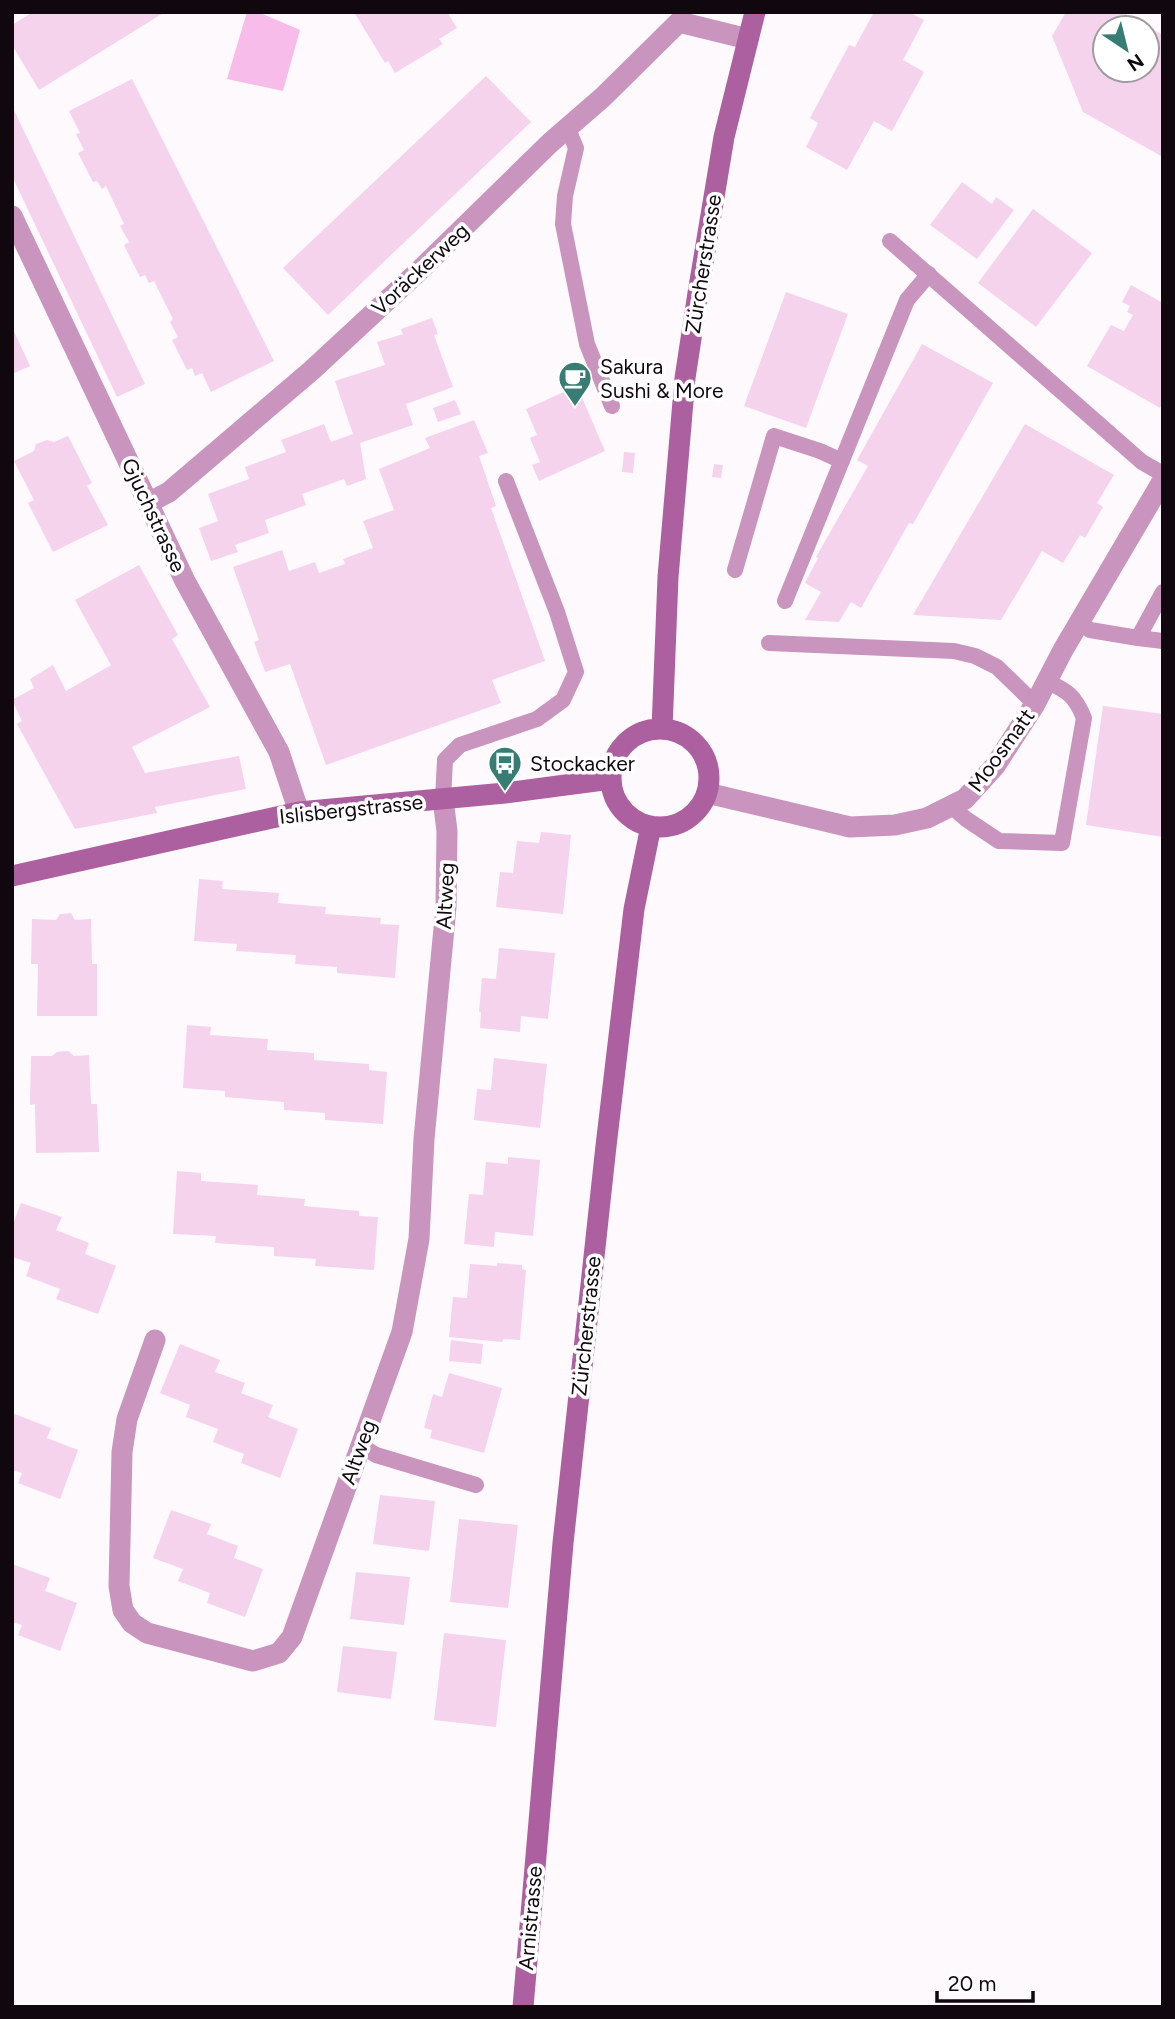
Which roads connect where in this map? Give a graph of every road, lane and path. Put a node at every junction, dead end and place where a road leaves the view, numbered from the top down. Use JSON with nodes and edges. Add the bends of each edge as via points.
{"nodes":[{"id":1,"x":755,"y":12,"type":"edge"},
{"id":2,"x":679,"y":17,"type":"edge"},
{"id":3,"x":748,"y":38,"type":"junction"},
{"id":4,"x":568,"y":129,"type":"junction"},
{"id":5,"x":12,"y":216,"type":"edge"},
{"id":6,"x":890,"y":241,"type":"dead end"},
{"id":7,"x":929,"y":274,"type":"junction"},
{"id":8,"x":612,"y":406,"type":"dead end"},
{"id":9,"x":842,"y":461,"type":"junction"},
{"id":10,"x":1163,"y":474,"type":"edge"},
{"id":11,"x":1163,"y":480,"type":"edge"},
{"id":12,"x":506,"y":481,"type":"dead end"},
{"id":13,"x":148,"y":503,"type":"junction"},
{"id":14,"x":735,"y":570,"type":"dead end"},
{"id":15,"x":1163,"y":592,"type":"edge"},
{"id":16,"x":785,"y":601,"type":"dead end"},
{"id":17,"x":1079,"y":622,"type":"junction"},
{"id":18,"x":1138,"y":638,"type":"junction"},
{"id":19,"x":1163,"y":641,"type":"edge"},
{"id":20,"x":769,"y":643,"type":"dead end"},
{"id":21,"x":1046,"y":681,"type":"junction"},
{"id":22,"x":1035,"y":704,"type":"junction"},
{"id":23,"x":662,"y":729,"type":"junction"},
{"id":24,"x":611,"y":779,"type":"junction"},
{"id":25,"x":707,"y":793,"type":"junction"},
{"id":26,"x":443,"y":799,"type":"junction"},
{"id":27,"x":951,"y":806,"type":"junction"},
{"id":28,"x":299,"y":812,"type":"junction"},
{"id":29,"x":651,"y":826,"type":"junction"},
{"id":30,"x":12,"y":876,"type":"edge"},
{"id":31,"x":155,"y":1340,"type":"dead end"},
{"id":32,"x":360,"y":1445,"type":"junction"},
{"id":33,"x":475,"y":1485,"type":"dead end"},
{"id":34,"x":538,"y":1829,"type":"joint"},
{"id":35,"x":523,"y":2007,"type":"edge"}],
"edges":[{"from":1,"to":3,"type":"street","name":"Zürcherstrasse"},
{"from":2,"to":3,"type":"street","name":"Voräckerweg"},
{"from":2,"to":4,"type":"street","name":"Voräckerweg"},
{"from":3,"to":23,"type":"street","name":"Zürcherstrasse","via":[[724,137],[685,378],[668,577]]},
{"from":4,"to":8,"type":"lane","via":[[576,148],[563,224],[587,344]]},
{"from":4,"to":13,"type":"street","name":"Voräckerweg","via":[[311,370],[169,492]]},
{"from":5,"to":13,"type":"street","name":"Gjuchstrasse"},
{"from":6,"to":7,"type":"lane"},
{"from":7,"to":9,"type":"lane","via":[[907,300]]},
{"from":7,"to":10,"type":"lane","via":[[1133,453]]},
{"from":9,"to":14,"type":"lane","via":[[774,436]]},
{"from":9,"to":16,"type":"lane"},
{"from":11,"to":17,"type":"street","name":"Moosmatt"},
{"from":12,"to":26,"type":"lane","via":[[576,672],[563,701],[537,719],[460,745],[445,760]]},
{"from":13,"to":28,"type":"street","name":"Gjuchstrasse","via":[[185,581],[279,752]]},
{"from":15,"to":18,"type":"lane"},
{"from":17,"to":18,"type":"lane","via":[[1090,630]]},
{"from":17,"to":21,"type":"street","name":"Moosmatt"},
{"from":18,"to":19,"type":"lane"},
{"from":20,"to":22,"type":"lane","via":[[954,650],[997,667]]},
{"from":21,"to":22,"type":"street","name":"Moosmatt"},
{"from":21,"to":27,"type":"lane","via":[[1071,695],[1084,718],[1062,843],[999,841]]},
{"from":22,"to":27,"type":"street","name":"Moosmatt","via":[[995,766],[965,799]]},
{"from":23,"to":24,"type":"street","via":[[636,735],[626,743]]},
{"from":23,"to":25,"type":"street","via":[[687,736],[704,755]]},
{"from":24,"to":26,"type":"street","name":"Islisbergstrasse"},
{"from":24,"to":29,"type":"street","via":[[613,792],[627,814]]},
{"from":25,"to":27,"type":"street","name":"Moosmatt","via":[[850,827],[906,823]]},
{"from":25,"to":29,"type":"street","via":[[687,819]]},
{"from":26,"to":28,"type":"street","name":"Islisbergstrasse"},
{"from":26,"to":32,"type":"street","name":"Altweg","via":[[446,907],[419,1240],[402,1332]]},
{"from":28,"to":30,"type":"street","name":"Islisbergstrasse"},
{"from":29,"to":34,"type":"street","name":"Zürcherstrasse","via":[[634,909],[606,1146]]},
{"from":31,"to":32,"type":"street","name":"Altweg","via":[[127,1419],[122,1452],[119,1586],[123,1610],[147,1633],[253,1661],[279,1653],[292,1637]]},
{"from":32,"to":33,"type":"lane","via":[[376,1455]]},
{"from":34,"to":35,"type":"street","name":"Arnistrasse"}]}
